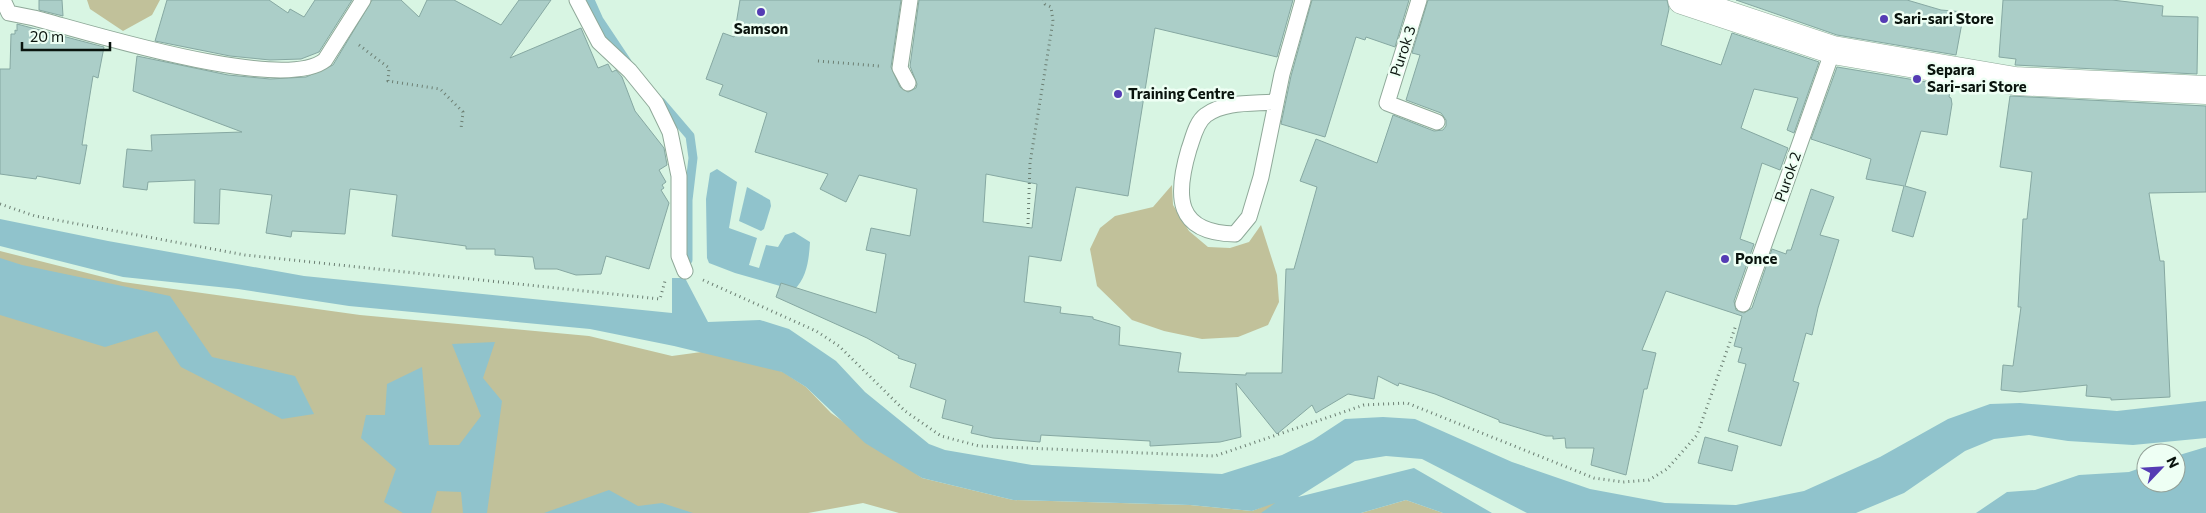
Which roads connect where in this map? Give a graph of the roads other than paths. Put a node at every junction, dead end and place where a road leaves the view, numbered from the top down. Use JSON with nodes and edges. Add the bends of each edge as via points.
{"nodes":[{"id":1,"x":3,"y":0,"type":"edge"},
{"id":2,"x":363,"y":0,"type":"edge"},
{"id":3,"x":577,"y":0,"type":"edge"},
{"id":4,"x":910,"y":0,"type":"edge"},
{"id":5,"x":1303,"y":0,"type":"edge"},
{"id":6,"x":1420,"y":0,"type":"edge"},
{"id":7,"x":1682,"y":0,"type":"edge"},
{"id":8,"x":1833,"y":50,"type":"junction"},
{"id":9,"x":908,"y":83,"type":"dead end"},
{"id":10,"x":2206,"y":90,"type":"edge"},
{"id":11,"x":1276,"y":102,"type":"junction"},
{"id":12,"x":1437,"y":122,"type":"dead end"},
{"id":13,"x":685,"y":271,"type":"road end"},
{"id":14,"x":1744,"y":304,"type":"road end"}],
"edges":[{"from":1,"to":2,"type":"lane","via":[[9,13],[18,16],[183,57],[281,71],[317,67],[325,60]]},
{"from":3,"to":13,"type":"lane","via":[[599,42],[630,71],[656,103],[670,132],[679,176],[679,256]]},
{"from":4,"to":9,"type":"lane","via":[[900,68]]},
{"from":5,"to":11,"type":"lane"},
{"from":6,"to":12,"type":"lane","name":"Purok 3","via":[[1387,103]]},
{"from":7,"to":8,"type":"street"},
{"from":8,"to":10,"type":"street","via":[[2015,81]]},
{"from":8,"to":14,"type":"lane","name":"Purok 2"},
{"from":11,"to":11,"type":"lane","via":[[1261,177],[1249,217],[1234,234],[1214,233],[1201,228],[1188,217],[1180,197],[1195,129],[1205,115],[1219,109],[1244,103]]}]}
